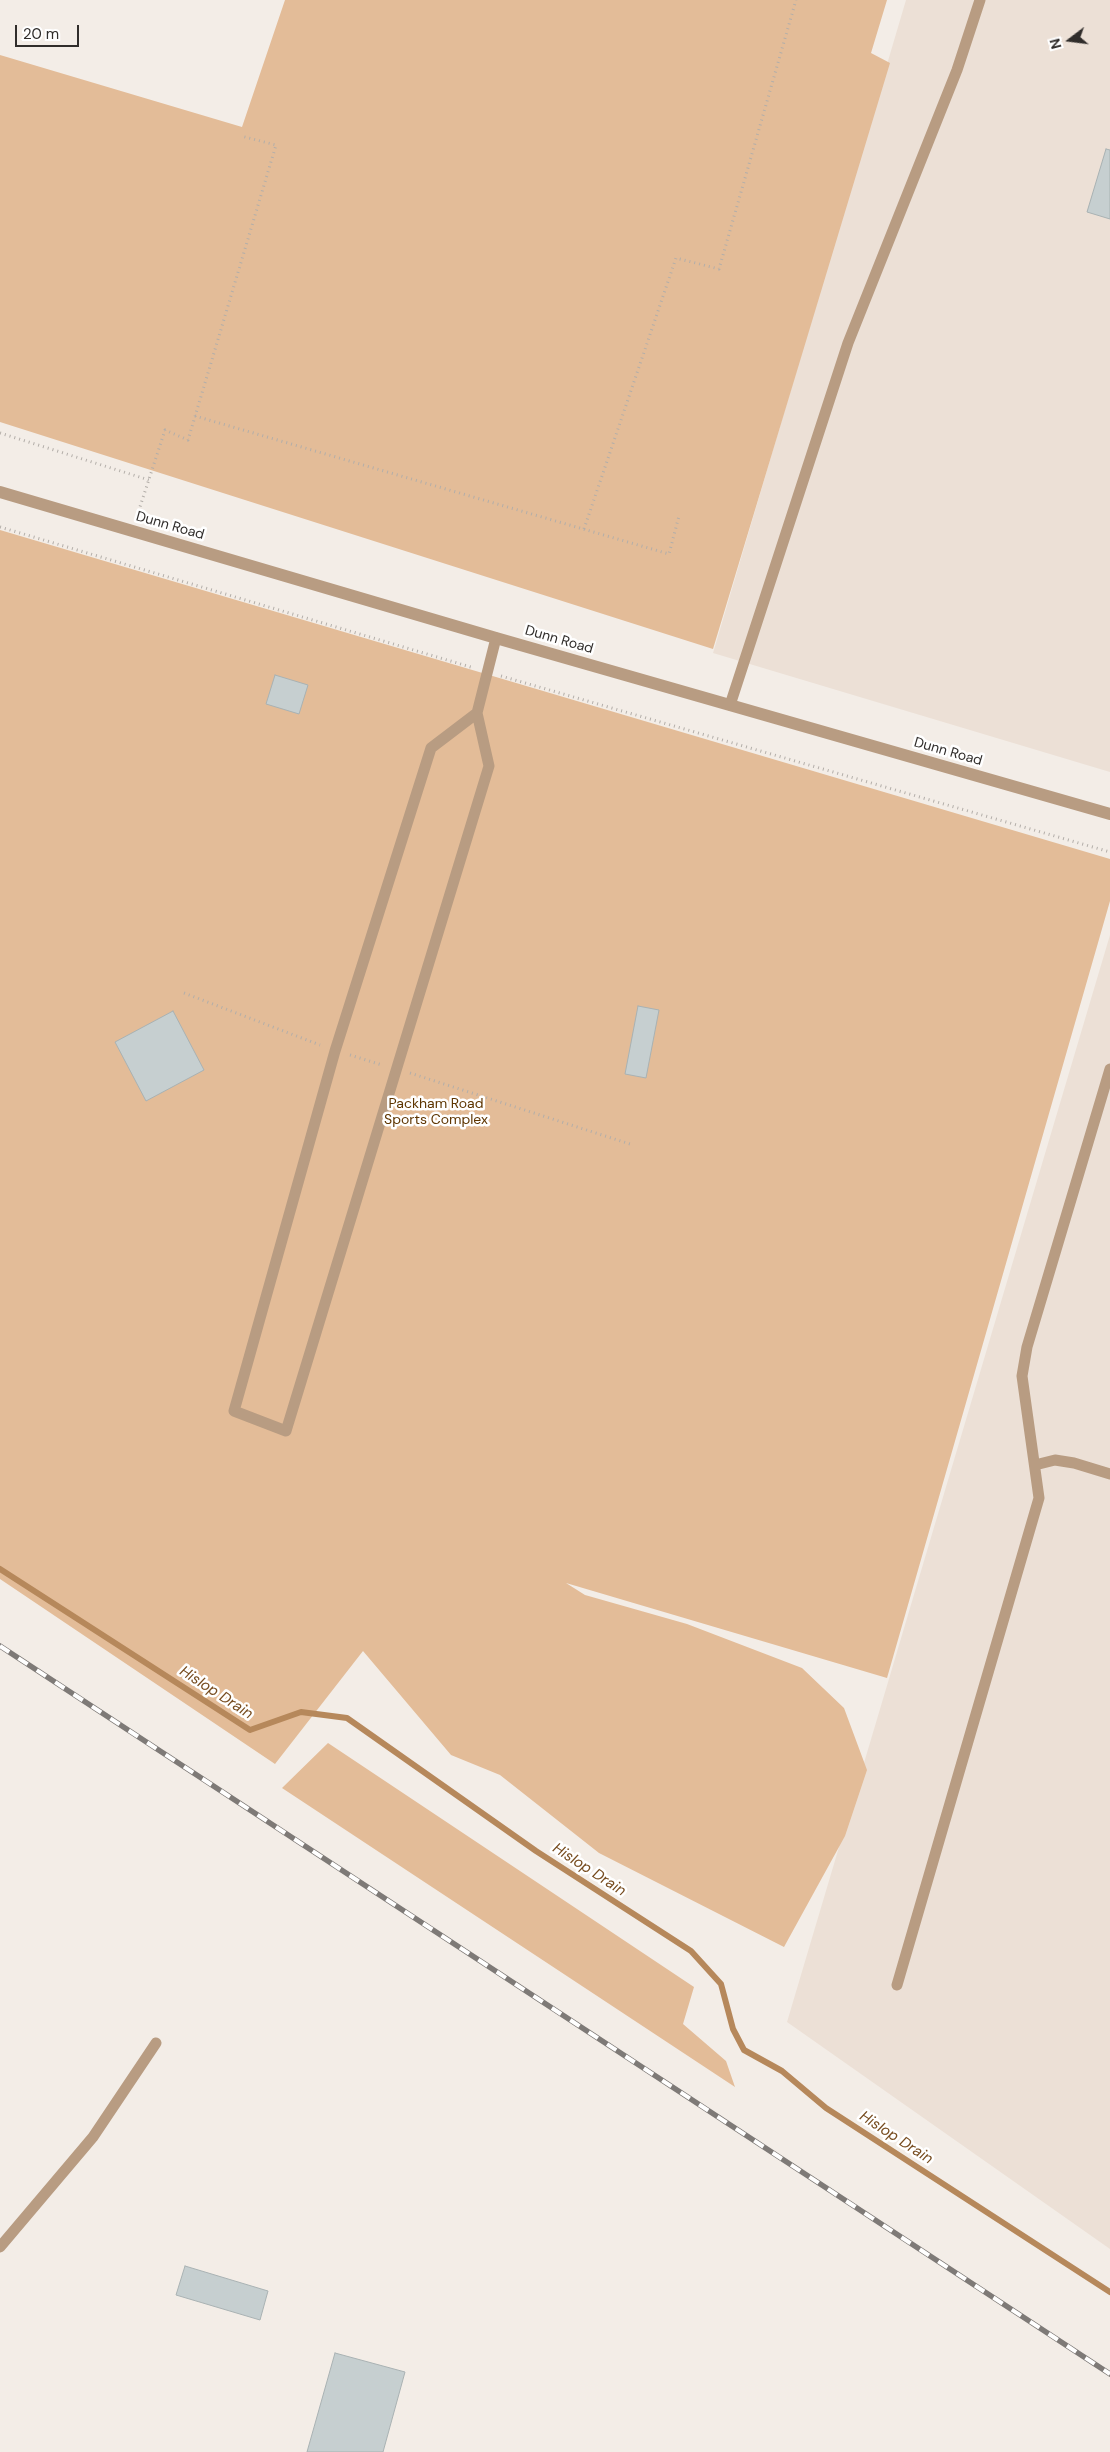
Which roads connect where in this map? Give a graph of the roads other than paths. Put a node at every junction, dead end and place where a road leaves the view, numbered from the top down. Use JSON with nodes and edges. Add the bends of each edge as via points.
{"nodes":[{"id":1,"x":980,"y":0,"type":"edge"},
{"id":2,"x":0,"y":492,"type":"edge"},
{"id":3,"x":496,"y":638,"type":"junction"},
{"id":4,"x":730,"y":705,"type":"junction"},
{"id":5,"x":477,"y":713,"type":"junction"},
{"id":6,"x":1110,"y":814,"type":"edge"},
{"id":7,"x":1110,"y":1069,"type":"edge"},
{"id":8,"x":1035,"y":1464,"type":"junction"},
{"id":9,"x":1110,"y":1474,"type":"edge"},
{"id":10,"x":897,"y":1985,"type":"dead end"},
{"id":11,"x":156,"y":2043,"type":"dead end"},
{"id":12,"x":0,"y":2247,"type":"edge"}],
"edges":[{"from":1,"to":4,"type":"lane","via":[[957,70],[848,343]]},
{"from":2,"to":3,"type":"street","name":"Dunn Road"},
{"from":3,"to":4,"type":"street","name":"Dunn Road"},
{"from":3,"to":5,"type":"lane"},
{"from":4,"to":6,"type":"street","name":"Dunn Road"},
{"from":5,"to":5,"type":"lane","via":[[431,748],[335,1051],[234,1411],[286,1431],[490,766]]},
{"from":7,"to":8,"type":"lane","via":[[1027,1347],[1022,1376]]},
{"from":8,"to":9,"type":"lane","via":[[1055,1460]]},
{"from":8,"to":10,"type":"lane","via":[[1039,1498]]},
{"from":11,"to":12,"type":"lane","via":[[93,2137]]}]}
